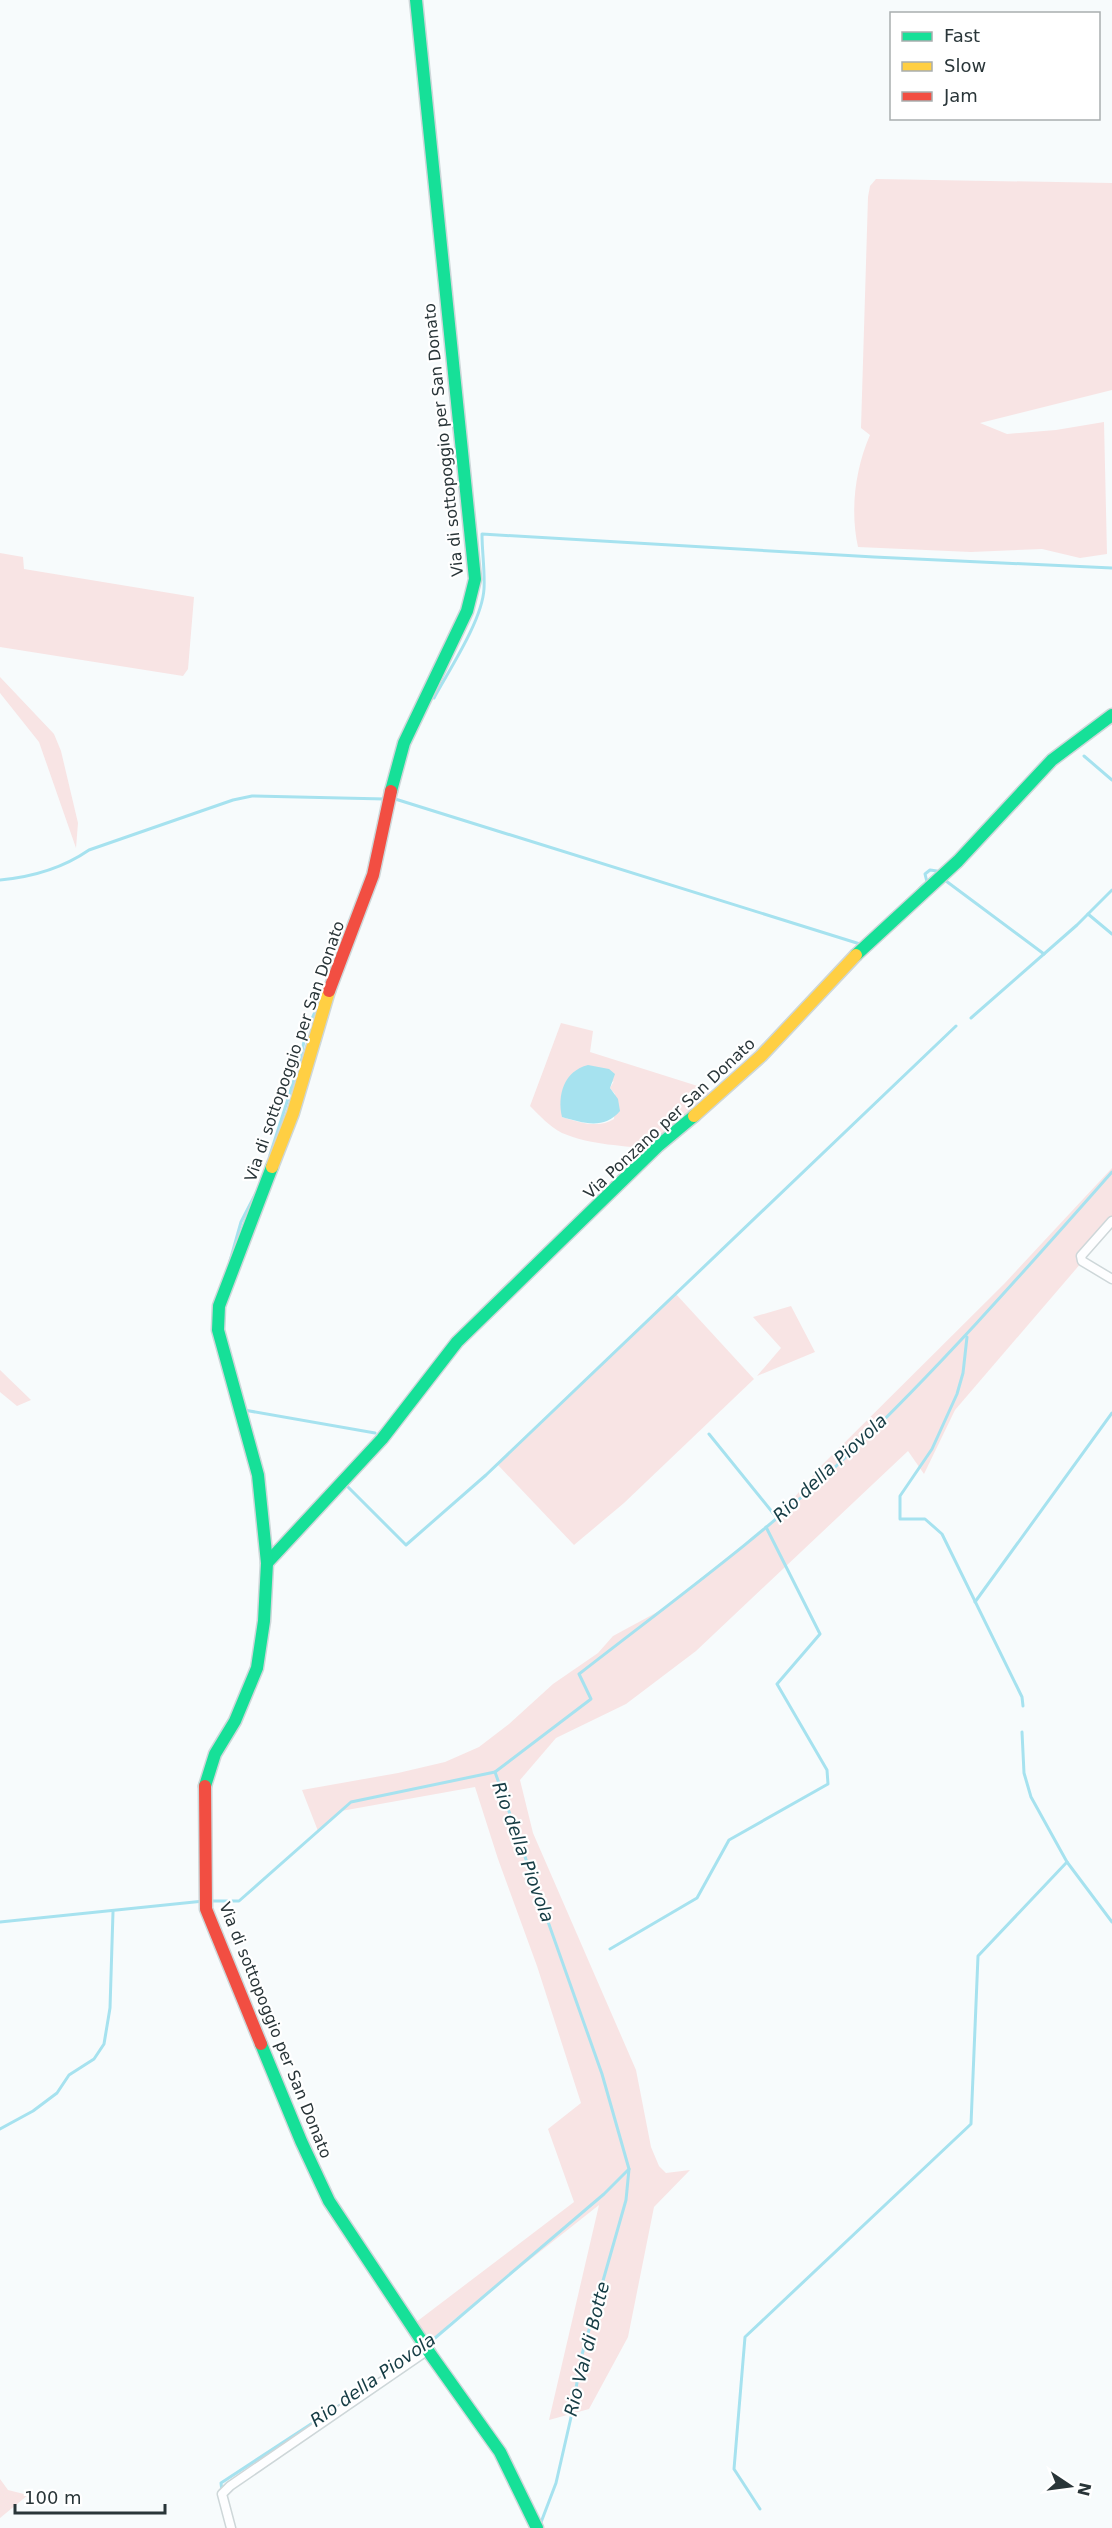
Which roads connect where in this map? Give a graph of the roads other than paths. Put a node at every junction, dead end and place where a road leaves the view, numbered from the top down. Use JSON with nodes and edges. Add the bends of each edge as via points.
{"nodes":[{"id":1,"x":416,"y":0,"type":"edge"},
{"id":2,"x":1112,"y":715,"type":"edge"},
{"id":3,"x":1112,"y":1221,"type":"edge"},
{"id":4,"x":1112,"y":1279,"type":"edge"},
{"id":5,"x":267,"y":1563,"type":"junction"},
{"id":6,"x":425,"y":2346,"type":"junction"},
{"id":7,"x":535,"y":2523,"type":"edge"},
{"id":8,"x":231,"y":2528,"type":"edge"}],
"edges":[{"from":1,"to":5,"type":"street","name":"Via di sottopoggio per San Donato","via":[[476,579],[467,611],[404,743],[373,875],[322,1009],[293,1113],[219,1306],[218,1330],[258,1476]]},
{"from":2,"to":5,"type":"street","name":"Via Ponzano per San Donato","via":[[1052,760],[958,861],[859,952],[761,1056],[658,1146],[457,1342],[382,1439]]},
{"from":3,"to":4,"type":"street","via":[[1081,1256],[1089,1267]]},
{"from":5,"to":6,"type":"street","name":"Via di sottopoggio per San Donato","via":[[257,1668],[235,1721],[214,1754],[204,1790],[206,1901],[301,2141],[329,2201]]},
{"from":6,"to":7,"type":"street","name":"Via di sottopoggio per San Donato","via":[[500,2452]]},
{"from":6,"to":8,"type":"street","via":[[230,2486],[222,2494]]}]}
